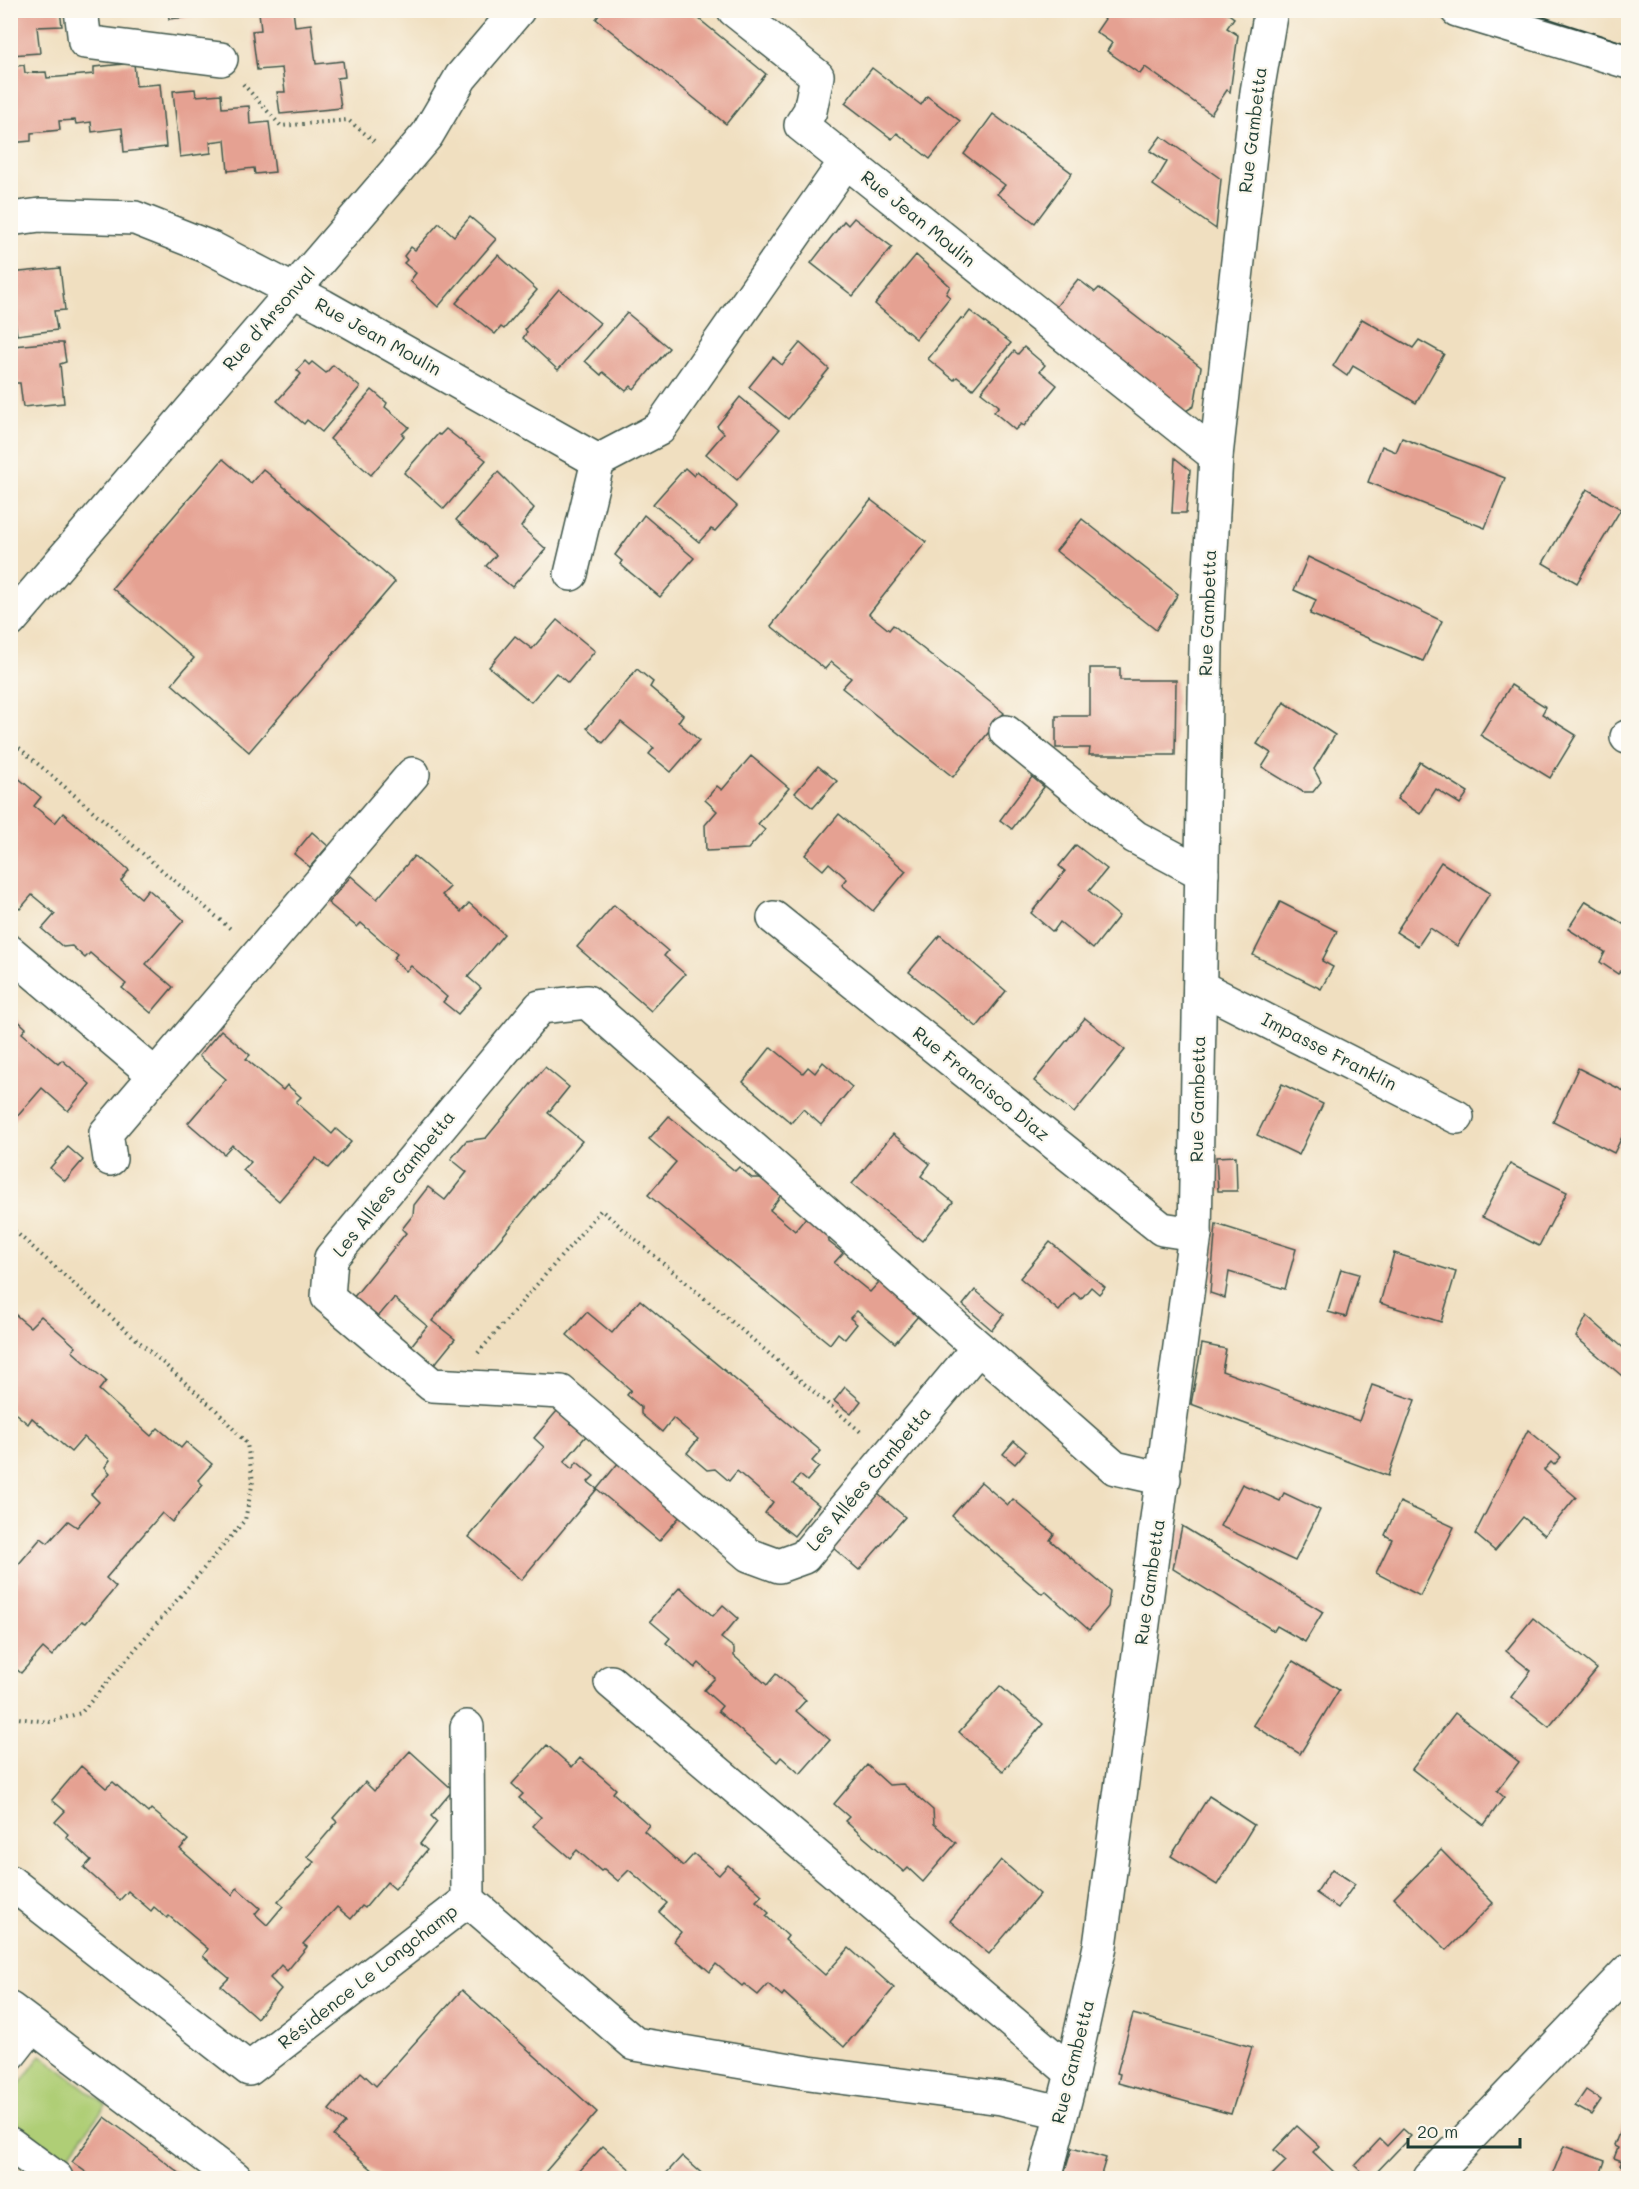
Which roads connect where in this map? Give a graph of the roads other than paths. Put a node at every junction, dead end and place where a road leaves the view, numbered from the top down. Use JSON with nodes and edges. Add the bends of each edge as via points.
{"nodes":[{"id":1,"x":81,"y":10,"type":"edge"},
{"id":2,"x":518,"y":10,"type":"edge"},
{"id":3,"x":734,"y":10,"type":"edge"},
{"id":4,"x":1271,"y":10,"type":"edge"},
{"id":5,"x":1457,"y":10,"type":"edge"},
{"id":6,"x":221,"y":59,"type":"road end"},
{"id":7,"x":1629,"y":62,"type":"edge"},
{"id":8,"x":846,"y":161,"type":"junction"},
{"id":9,"x":10,"y":219,"type":"edge"},
{"id":10,"x":295,"y":290,"type":"junction"},
{"id":11,"x":1216,"y":456,"type":"junction"},
{"id":12,"x":598,"y":460,"type":"junction"},
{"id":13,"x":571,"y":574,"type":"dead end"},
{"id":14,"x":10,"y":621,"type":"edge"},
{"id":15,"x":1006,"y":732,"type":"dead end"},
{"id":16,"x":413,"y":774,"type":"dead end"},
{"id":17,"x":1202,"y":873,"type":"junction"},
{"id":18,"x":774,"y":918,"type":"dead end"},
{"id":19,"x":10,"y":952,"type":"edge"},
{"id":20,"x":1200,"y":987,"type":"junction"},
{"id":21,"x":155,"y":1075,"type":"junction"},
{"id":22,"x":1457,"y":1117,"type":"dead end"},
{"id":23,"x":110,"y":1159,"type":"dead end"},
{"id":24,"x":1195,"y":1234,"type":"junction"},
{"id":25,"x":978,"y":1348,"type":"junction"},
{"id":26,"x":1164,"y":1479,"type":"junction"},
{"id":27,"x":611,"y":1682,"type":"dead end"},
{"id":28,"x":467,"y":1727,"type":"dead end"},
{"id":29,"x":10,"y":1882,"type":"edge"},
{"id":30,"x":468,"y":1900,"type":"junction"},
{"id":31,"x":1629,"y":1971,"type":"edge"},
{"id":32,"x":21,"y":2018,"type":"edge"},
{"id":33,"x":10,"y":2054,"type":"edge"},
{"id":34,"x":1072,"y":2073,"type":"junction"},
{"id":35,"x":1061,"y":2112,"type":"junction"},
{"id":36,"x":10,"y":2144,"type":"edge"},
{"id":37,"x":56,"y":2178,"type":"edge"},
{"id":38,"x":236,"y":2178,"type":"edge"},
{"id":39,"x":1045,"y":2178,"type":"edge"},
{"id":40,"x":1431,"y":2178,"type":"edge"}],
"edges":[{"from":1,"to":6,"type":"street","via":[[85,42]]},
{"from":2,"to":10,"type":"street","name":"Rue d'Arsonval","via":[[462,77],[427,135]]},
{"from":3,"to":8,"type":"street","via":[[817,76],[810,111],[801,125]]},
{"from":4,"to":11,"type":"street","name":"Rue Gambetta","via":[[1257,92]]},
{"from":5,"to":7,"type":"street"},
{"from":8,"to":11,"type":"street","name":"Rue Jean Moulin"},
{"from":8,"to":12,"type":"street","name":"Rue Jean Moulin","via":[[660,429]]},
{"from":9,"to":10,"type":"street","name":"Rue Jean Moulin","via":[[40,214],[135,218],[211,248]]},
{"from":10,"to":12,"type":"street","name":"Rue Jean Moulin"},
{"from":10,"to":14,"type":"street","name":"Rue d'Arsonval"},
{"from":11,"to":17,"type":"street","name":"Rue Gambetta","via":[[1206,645]]},
{"from":12,"to":13,"type":"street"},
{"from":15,"to":17,"type":"street","via":[[1135,837]]},
{"from":16,"to":21,"type":"street"},
{"from":17,"to":20,"type":"street","name":"Rue Gambetta"},
{"from":18,"to":24,"type":"street","name":"Rue Francisco Diaz","via":[[1162,1229]]},
{"from":19,"to":21,"type":"street"},
{"from":20,"to":22,"type":"street","name":"Impasse Franklin"},
{"from":20,"to":24,"type":"street","name":"Rue Gambetta"},
{"from":21,"to":23,"type":"street","via":[[106,1133]]},
{"from":24,"to":26,"type":"street","name":"Rue Gambetta"},
{"from":25,"to":25,"type":"street","name":"Les Allées Gambetta","via":[[587,1002],[540,1007],[331,1258],[328,1297],[432,1385],[561,1392],[749,1555],[779,1566],[804,1557]]},
{"from":25,"to":26,"type":"street","name":"Les Allées Gambetta","via":[[1115,1468]]},
{"from":26,"to":34,"type":"street","name":"Rue Gambetta","via":[[1100,1946]]},
{"from":27,"to":34,"type":"street"},
{"from":28,"to":30,"type":"street"},
{"from":29,"to":30,"type":"street","name":"Résidence Le Longchamp","via":[[249,2069]]},
{"from":30,"to":35,"type":"street","name":"Résidence Le Longchamp","via":[[635,2044],[809,2073],[1001,2098]]},
{"from":31,"to":40,"type":"street"},
{"from":32,"to":33,"type":"street"},
{"from":32,"to":38,"type":"street"},
{"from":34,"to":35,"type":"street","name":"Rue Gambetta"},
{"from":35,"to":39,"type":"street","name":"Rue Gambetta"},
{"from":36,"to":37,"type":"street"}]}
